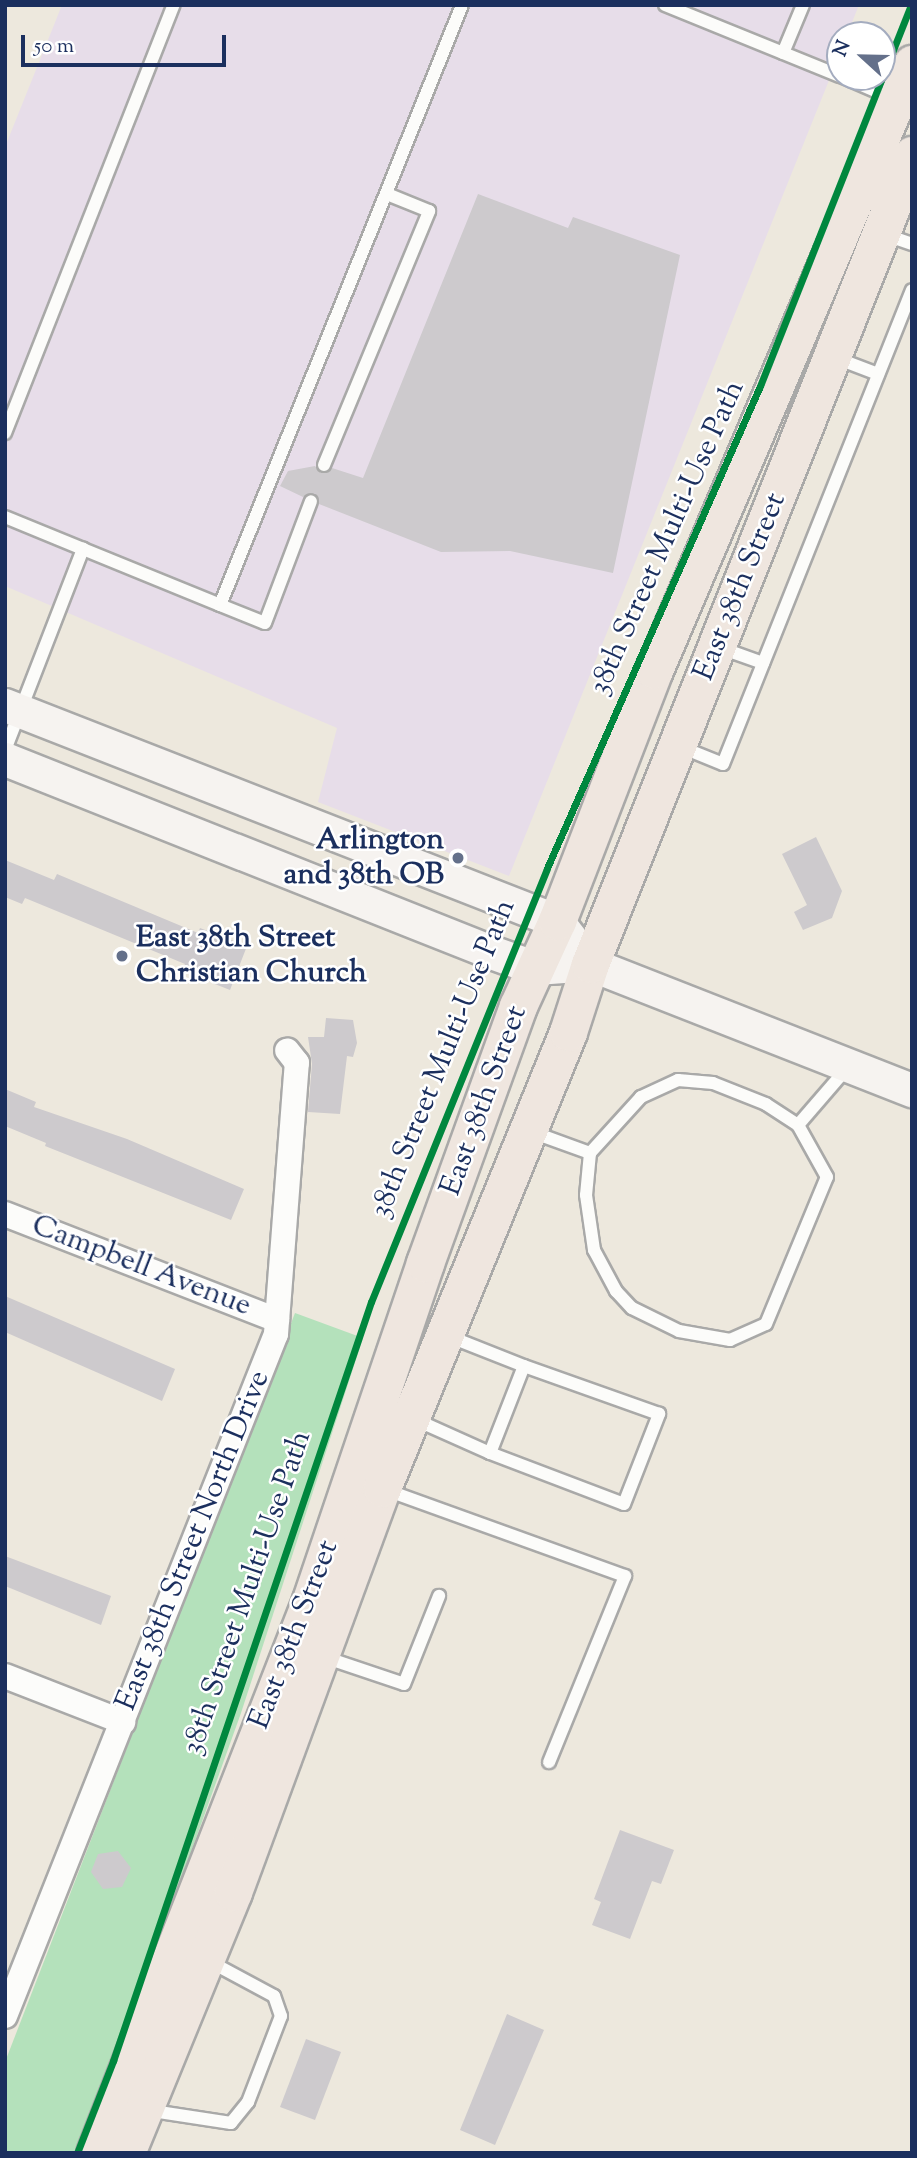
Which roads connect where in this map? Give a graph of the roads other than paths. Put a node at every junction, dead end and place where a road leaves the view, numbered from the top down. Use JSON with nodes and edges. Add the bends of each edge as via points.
{"nodes":[{"id":1,"x":173,"y":5,"type":"edge"},
{"id":2,"x":462,"y":5,"type":"edge"},
{"id":3,"x":665,"y":5,"type":"edge"},
{"id":4,"x":803,"y":5,"type":"edge"},
{"id":5,"x":783,"y":53,"type":"junction"},
{"id":6,"x":912,"y":64,"type":"edge"},
{"id":7,"x":826,"y":70,"type":"edge"},
{"id":8,"x":876,"y":91,"type":"edge"},
{"id":9,"x":897,"y":100,"type":"junction"},
{"id":10,"x":912,"y":155,"type":"edge"},
{"id":11,"x":387,"y":194,"type":"junction"},
{"id":12,"x":897,"y":239,"type":"edge"},
{"id":13,"x":912,"y":290,"type":"edge"},
{"id":14,"x":833,"y":357,"type":"junction"},
{"id":15,"x":878,"y":374,"type":"junction"},
{"id":16,"x":5,"y":432,"type":"edge"},
{"id":17,"x":324,"y":465,"type":"dead end"},
{"id":18,"x":312,"y":501,"type":"dead end"},
{"id":19,"x":5,"y":517,"type":"edge"},
{"id":20,"x":83,"y":549,"type":"junction"},
{"id":21,"x":220,"y":605,"type":"junction"},
{"id":22,"x":718,"y":647,"type":"junction"},
{"id":23,"x":763,"y":663,"type":"junction"},
{"id":24,"x":13,"y":708,"type":"edge"},
{"id":25,"x":678,"y":746,"type":"junction"},
{"id":26,"x":5,"y":750,"type":"edge"},
{"id":27,"x":5,"y":760,"type":"edge"},
{"id":28,"x":556,"y":921,"type":"junction"},
{"id":29,"x":590,"y":964,"type":"junction"},
{"id":30,"x":536,"y":968,"type":"junction"},
{"id":31,"x":287,"y":1050,"type":"dead end"},
{"id":32,"x":849,"y":1066,"type":"junction"},
{"id":33,"x":912,"y":1090,"type":"edge"},
{"id":34,"x":798,"y":1125,"type":"junction"},
{"id":35,"x":528,"y":1130,"type":"junction"},
{"id":36,"x":590,"y":1153,"type":"junction"},
{"id":37,"x":5,"y":1214,"type":"edge"},
{"id":38,"x":277,"y":1320,"type":"junction"},
{"id":39,"x":445,"y":1335,"type":"junction"},
{"id":40,"x":524,"y":1366,"type":"junction"},
{"id":41,"x":411,"y":1417,"type":"junction"},
{"id":42,"x":490,"y":1453,"type":"junction"},
{"id":43,"x":383,"y":1488,"type":"junction"},
{"id":44,"x":439,"y":1597,"type":"dead end"},
{"id":45,"x":321,"y":1656,"type":"junction"},
{"id":46,"x":5,"y":1676,"type":"edge"},
{"id":47,"x":123,"y":1722,"type":"junction"},
{"id":48,"x":549,"y":1762,"type":"dead end"},
{"id":49,"x":204,"y":1958,"type":"junction"},
{"id":50,"x":5,"y":2017,"type":"edge"},
{"id":51,"x":143,"y":2110,"type":"junction"},
{"id":52,"x":95,"y":2153,"type":"edge"},
{"id":53,"x":126,"y":2153,"type":"edge"}],
"edges":[{"from":1,"to":16,"type":"lane"},
{"from":2,"to":11,"type":"lane"},
{"from":3,"to":5,"type":"lane"},
{"from":4,"to":5,"type":"lane"},
{"from":5,"to":7,"type":"lane"},
{"from":6,"to":9,"type":"main road","name":"East 38th Street"},
{"from":8,"to":9,"type":"lane"},
{"from":9,"to":28,"type":"main road","name":"East 38th Street","via":[[654,670]]},
{"from":10,"to":12,"type":"main road","name":"East 38th Street"},
{"from":11,"to":17,"type":"lane","via":[[429,211]]},
{"from":11,"to":21,"type":"lane"},
{"from":12,"to":14,"type":"main road","name":"East 38th Street"},
{"from":13,"to":15,"type":"lane"},
{"from":14,"to":15,"type":"lane"},
{"from":14,"to":22,"type":"main road","name":"East 38th Street"},
{"from":15,"to":23,"type":"lane"},
{"from":18,"to":21,"type":"lane","via":[[265,623]]},
{"from":19,"to":20,"type":"lane"},
{"from":20,"to":21,"type":"lane"},
{"from":20,"to":24,"type":"lane"},
{"from":22,"to":23,"type":"lane"},
{"from":22,"to":25,"type":"main road","name":"East 38th Street"},
{"from":23,"to":25,"type":"lane","via":[[723,764]]},
{"from":24,"to":26,"type":"lane"},
{"from":24,"to":28,"type":"main road"},
{"from":25,"to":29,"type":"main road","name":"East 38th Street"},
{"from":27,"to":30,"type":"main road"},
{"from":28,"to":29,"type":"main road"},
{"from":28,"to":30,"type":"main road","name":"East 38th Street"},
{"from":29,"to":30,"type":"main road"},
{"from":29,"to":32,"type":"main road"},
{"from":29,"to":35,"type":"main road","name":"East 38th Street"},
{"from":30,"to":52,"type":"main road","name":"East 38th Street","via":[[518,1006],[425,1264],[311,1600]]},
{"from":31,"to":38,"type":"street","name":"East 38th Street North Drive","via":[[297,1063]]},
{"from":32,"to":33,"type":"main road"},
{"from":32,"to":34,"type":"lane"},
{"from":34,"to":36,"type":"lane","via":[[766,1104],[713,1083],[678,1080],[641,1097]]},
{"from":34,"to":36,"type":"lane","via":[[827,1177],[766,1324],[730,1340],[679,1331],[632,1308],[616,1292],[594,1250],[586,1195]]},
{"from":35,"to":36,"type":"lane"},
{"from":35,"to":39,"type":"main road","name":"East 38th Street"},
{"from":37,"to":38,"type":"street","name":"Campbell Avenue"},
{"from":38,"to":47,"type":"street","name":"East 38th Street North Drive","via":[[276,1334]]},
{"from":39,"to":40,"type":"lane"},
{"from":39,"to":41,"type":"main road","name":"East 38th Street"},
{"from":40,"to":42,"type":"lane"},
{"from":40,"to":42,"type":"lane","via":[[659,1414],[624,1504]]},
{"from":41,"to":42,"type":"lane"},
{"from":41,"to":43,"type":"main road","name":"East 38th Street"},
{"from":43,"to":45,"type":"main road","name":"East 38th Street"},
{"from":43,"to":48,"type":"lane","via":[[625,1576]]},
{"from":44,"to":45,"type":"lane","via":[[404,1684]]},
{"from":45,"to":49,"type":"main road","name":"East 38th Street"},
{"from":46,"to":47,"type":"street"},
{"from":47,"to":50,"type":"street","name":"East 38th Street North Drive"},
{"from":49,"to":51,"type":"main road","name":"East 38th Street"},
{"from":49,"to":51,"type":"lane","via":[[274,1996],[281,2016],[248,2102],[231,2123]]},
{"from":51,"to":53,"type":"main road","name":"East 38th Street"}]}
